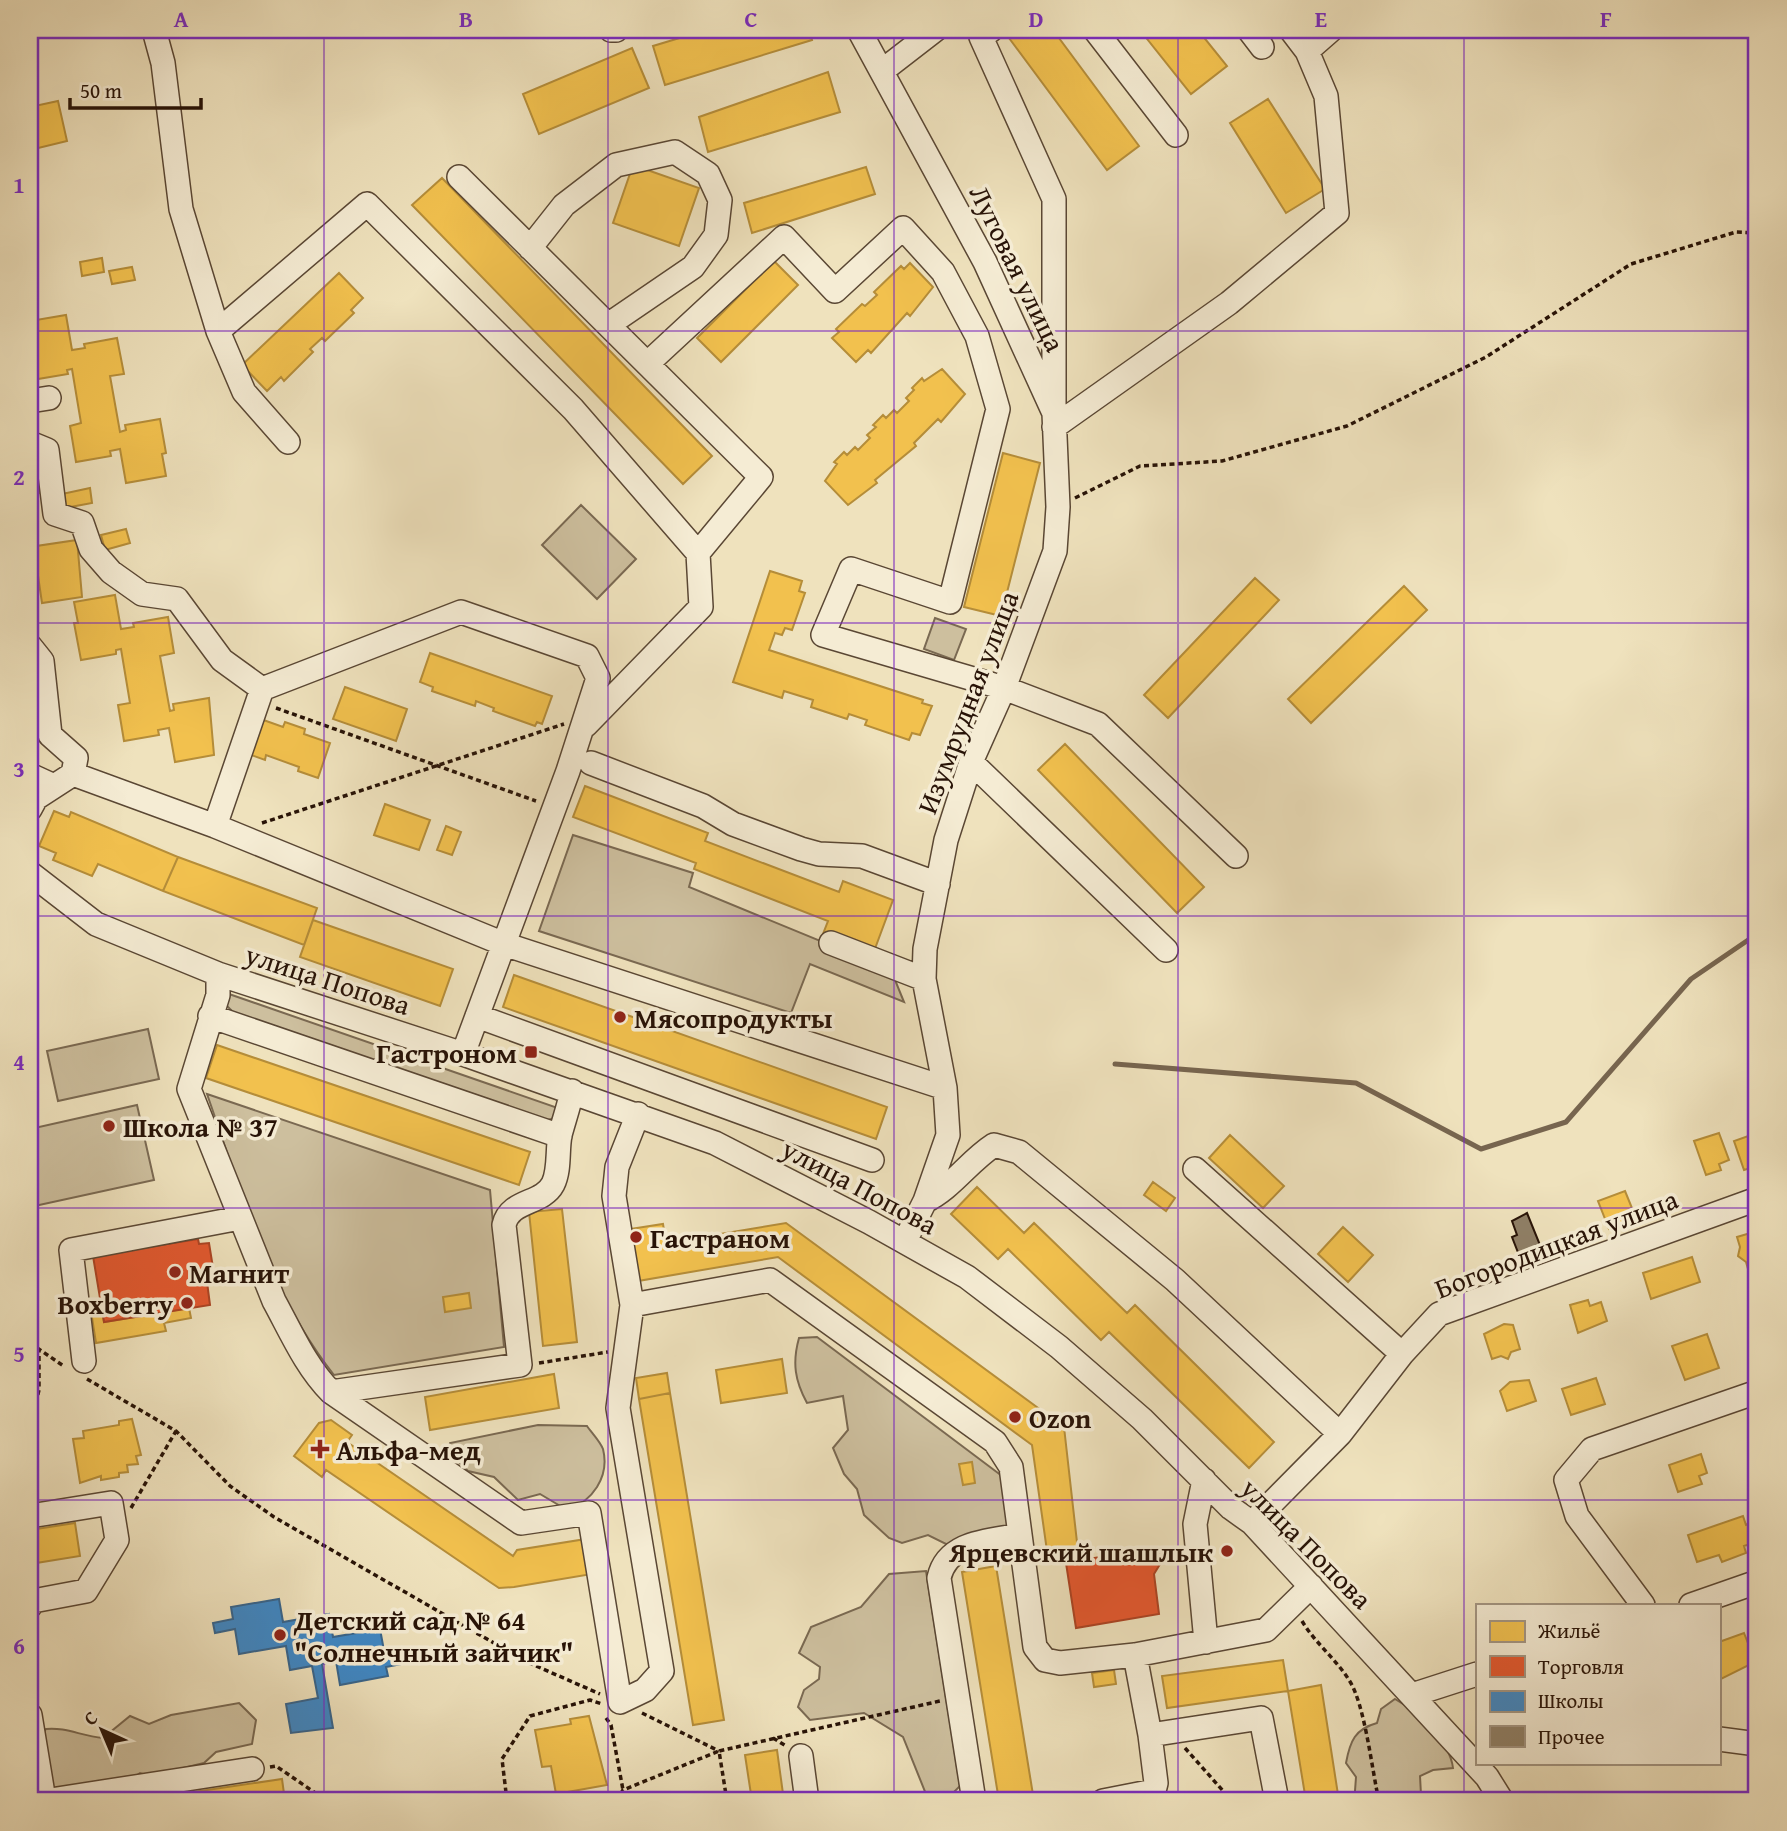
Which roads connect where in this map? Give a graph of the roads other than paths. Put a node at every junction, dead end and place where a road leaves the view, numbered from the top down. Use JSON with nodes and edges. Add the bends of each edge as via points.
{"nodes":[{"id":1,"x":155,"y":30,"type":"edge"},
{"id":2,"x":859,"y":30,"type":"edge"},
{"id":3,"x":934,"y":30,"type":"edge"},
{"id":4,"x":1095,"y":30,"type":"edge"},
{"id":5,"x":1291,"y":30,"type":"edge"},
{"id":6,"x":1331,"y":30,"type":"edge"},
{"id":7,"x":986,"y":33,"type":"edge"},
{"id":8,"x":1307,"y":51,"type":"junction"},
{"id":9,"x":882,"y":71,"type":"junction"},
{"id":10,"x":1176,"y":135,"type":"dead end"},
{"id":11,"x":459,"y":177,"type":"dead end"},
{"id":12,"x":530,"y":248,"type":"junction"},
{"id":13,"x":608,"y":325,"type":"junction"},
{"id":14,"x":218,"y":331,"type":"junction"},
{"id":15,"x":647,"y":364,"type":"junction"},
{"id":16,"x":1054,"y":420,"type":"junction"},
{"id":17,"x":288,"y":442,"type":"dead end"},
{"id":18,"x":30,"y":443,"type":"edge"},
{"id":19,"x":1055,"y":551,"type":"joint"},
{"id":20,"x":698,"y":553,"type":"junction"},
{"id":21,"x":30,"y":646,"type":"edge"},
{"id":22,"x":1004,"y":688,"type":"junction"},
{"id":23,"x":260,"y":696,"type":"junction"},
{"id":24,"x":584,"y":723,"type":"junction"},
{"id":25,"x":971,"y":762,"type":"junction"},
{"id":26,"x":591,"y":763,"type":"dead end"},
{"id":27,"x":30,"y":775,"type":"edge"},
{"id":28,"x":63,"y":780,"type":"junction"},
{"id":29,"x":30,"y":809,"type":"edge"},
{"id":30,"x":223,"y":829,"type":"junction"},
{"id":31,"x":1236,"y":856,"type":"dead end"},
{"id":32,"x":30,"y":873,"type":"edge"},
{"id":33,"x":938,"y":884,"type":"junction"},
{"id":34,"x":831,"y":943,"type":"dead end"},
{"id":35,"x":504,"y":944,"type":"junction"},
{"id":36,"x":1166,"y":950,"type":"dead end"},
{"id":37,"x":218,"y":974,"type":"junction"},
{"id":38,"x":924,"y":979,"type":"junction"},
{"id":39,"x":210,"y":1016,"type":"junction"},
{"id":40,"x":477,"y":1016,"type":"junction"},
{"id":41,"x":463,"y":1054,"type":"junction"},
{"id":42,"x":945,"y":1088,"type":"junction"},
{"id":43,"x":572,"y":1091,"type":"junction"},
{"id":44,"x":638,"y":1114,"type":"junction"},
{"id":45,"x":560,"y":1136,"type":"junction"},
{"id":46,"x":872,"y":1160,"type":"dead end"},
{"id":47,"x":1195,"y":1170,"type":"dead end"},
{"id":48,"x":1757,"y":1199,"type":"edge"},
{"id":49,"x":925,"y":1201,"type":"junction"},
{"id":50,"x":240,"y":1218,"type":"junction"},
{"id":51,"x":905,"y":1241,"type":"junction"},
{"id":52,"x":632,"y":1305,"type":"junction"},
{"id":53,"x":1402,"y":1354,"type":"junction"},
{"id":54,"x":80,"y":1370,"type":"road end"},
{"id":55,"x":331,"y":1392,"type":"junction"},
{"id":56,"x":1757,"y":1392,"type":"edge"},
{"id":57,"x":1340,"y":1434,"type":"junction"},
{"id":58,"x":1204,"y":1480,"type":"junction"},
{"id":59,"x":30,"y":1516,"type":"edge"},
{"id":60,"x":1252,"y":1523,"type":"junction"},
{"id":61,"x":1020,"y":1535,"type":"junction"},
{"id":62,"x":1757,"y":1582,"type":"edge"},
{"id":63,"x":1311,"y":1586,"type":"junction"},
{"id":64,"x":1642,"y":1604,"type":"edge"},
{"id":65,"x":1693,"y":1604,"type":"edge"},
{"id":66,"x":30,"y":1606,"type":"edge"},
{"id":67,"x":1206,"y":1642,"type":"junction"},
{"id":68,"x":1135,"y":1655,"type":"junction"},
{"id":69,"x":1476,"y":1674,"type":"edge"},
{"id":70,"x":1412,"y":1695,"type":"junction"},
{"id":71,"x":30,"y":1715,"type":"edge"},
{"id":72,"x":1157,"y":1734,"type":"junction"},
{"id":73,"x":1720,"y":1740,"type":"edge"},
{"id":74,"x":1757,"y":1744,"type":"edge"},
{"id":75,"x":801,"y":1756,"type":"dead end"},
{"id":76,"x":252,"y":1769,"type":"road end"},
{"id":77,"x":44,"y":1801,"type":"edge"},
{"id":78,"x":807,"y":1801,"type":"edge"},
{"id":79,"x":974,"y":1801,"type":"edge"},
{"id":80,"x":1103,"y":1801,"type":"edge"},
{"id":81,"x":1277,"y":1801,"type":"edge"},
{"id":82,"x":1502,"y":1801,"type":"edge"}],
"edges":[{"from":1,"to":14,"type":"street","via":[[181,209]]},
{"from":2,"to":9,"type":"street","name":"Луговая улица"},
{"from":3,"to":9,"type":"street"},
{"from":4,"to":10,"type":"street"},
{"from":5,"to":8,"type":"street"},
{"from":6,"to":8,"type":"street"},
{"from":7,"to":16,"type":"street","via":[[1054,199]]},
{"from":8,"to":16,"type":"street","via":[[1326,96],[1337,213],[1229,303]]},
{"from":9,"to":16,"type":"street","name":"Луговая улица","via":[[985,262]]},
{"from":11,"to":12,"type":"street"},
{"from":12,"to":13,"type":"street"},
{"from":12,"to":13,"type":"street","via":[[564,205],[616,164],[675,152],[708,174],[720,200],[716,235],[693,267]]},
{"from":13,"to":15,"type":"street"},
{"from":14,"to":17,"type":"street","via":[[243,392]]},
{"from":14,"to":20,"type":"street","via":[[367,204],[573,409]]},
{"from":15,"to":20,"type":"street","via":[[761,477]]},
{"from":15,"to":22,"type":"street","via":[[784,237],[835,291],[903,228],[943,272],[977,336],[998,409],[950,602],[851,569],[823,635]]},
{"from":16,"to":19,"type":"street","name":"Луговая улица"},
{"from":18,"to":23,"type":"street","via":[[47,450],[55,514],[82,523],[91,549],[111,572],[142,594],[177,599],[222,660]]},
{"from":19,"to":22,"type":"street","name":"Изумрудная улица"},
{"from":20,"to":24,"type":"street","via":[[701,607]]},
{"from":21,"to":28,"type":"street","via":[[42,661],[50,735],[76,758]]},
{"from":22,"to":25,"type":"street","name":"Изумрудная улица"},
{"from":22,"to":31,"type":"street","via":[[1098,724]]},
{"from":23,"to":24,"type":"street","via":[[461,612],[587,656],[598,678]]},
{"from":23,"to":30,"type":"street"},
{"from":24,"to":35,"type":"street"},
{"from":25,"to":33,"type":"street","name":"Изумрудная улица","via":[[946,840]]},
{"from":25,"to":36,"type":"street"},
{"from":26,"to":33,"type":"street","via":[[801,849],[871,858]]},
{"from":27,"to":28,"type":"street"},
{"from":28,"to":29,"type":"street","via":[[36,798]]},
{"from":28,"to":30,"type":"street"},
{"from":30,"to":35,"type":"street"},
{"from":32,"to":37,"type":"street","name":"улица Попова","via":[[96,924]]},
{"from":33,"to":38,"type":"street","name":"Изумрудная улица"},
{"from":34,"to":38,"type":"street"},
{"from":35,"to":40,"type":"street"},
{"from":35,"to":42,"type":"street"},
{"from":37,"to":39,"type":"street","via":[[218,995]]},
{"from":37,"to":41,"type":"street","name":"улица Попова"},
{"from":38,"to":42,"type":"street","name":"Изумрудная улица"},
{"from":39,"to":45,"type":"street"},
{"from":39,"to":50,"type":"street","via":[[189,1089]]},
{"from":40,"to":41,"type":"street"},
{"from":40,"to":46,"type":"street"},
{"from":41,"to":43,"type":"street","name":"улица Попова"},
{"from":42,"to":49,"type":"street","name":"Изумрудная улица","via":[[947,1135]]},
{"from":43,"to":44,"type":"street","name":"улица Попова"},
{"from":43,"to":45,"type":"street"},
{"from":44,"to":51,"type":"street","name":"улица Попова","via":[[715,1143]]},
{"from":44,"to":52,"type":"street","via":[[617,1167],[614,1196]]},
{"from":45,"to":55,"type":"street","via":[[552,1186],[514,1208],[504,1225],[520,1365]]},
{"from":47,"to":53,"type":"street"},
{"from":48,"to":53,"type":"street","name":"Богородицкая улица","via":[[1439,1314]]},
{"from":49,"to":51,"type":"street","name":"Изумрудная улица"},
{"from":49,"to":57,"type":"street","via":[[940,1194],[994,1144],[1019,1152],[1175,1280]]},
{"from":50,"to":54,"type":"street","via":[[71,1250]]},
{"from":50,"to":55,"type":"street","via":[[274,1301],[317,1378]]},
{"from":51,"to":58,"type":"street","name":"улица Попова","via":[[967,1277],[1059,1347]]},
{"from":52,"to":55,"type":"street","via":[[618,1408],[662,1671],[645,1690],[620,1702],[589,1513],[521,1523]]},
{"from":52,"to":61,"type":"street","via":[[770,1280],[995,1442],[1011,1467]]},
{"from":53,"to":57,"type":"street","name":"Богородицкая улица"},
{"from":56,"to":64,"type":"street","via":[[1592,1449],[1566,1480],[1577,1516]]},
{"from":57,"to":60,"type":"street","name":"Богородицкая улица"},
{"from":58,"to":60,"type":"street","name":"улица Попова"},
{"from":58,"to":67,"type":"street","via":[[1195,1524]]},
{"from":59,"to":66,"type":"street","via":[[111,1503],[117,1541],[86,1591],[33,1601]]},
{"from":60,"to":63,"type":"street","name":"улица Попова"},
{"from":61,"to":68,"type":"street","via":[[1035,1647],[1045,1660],[1060,1663]]},
{"from":61,"to":79,"type":"street","via":[[963,1546],[941,1566],[939,1578]]},
{"from":62,"to":65,"type":"street"},
{"from":63,"to":67,"type":"street","via":[[1266,1630]]},
{"from":63,"to":70,"type":"street","name":"улица Попова"},
{"from":67,"to":68,"type":"street"},
{"from":68,"to":72,"type":"street"},
{"from":69,"to":70,"type":"street"},
{"from":70,"to":82,"type":"street","name":"улица Попова","via":[[1487,1777]]},
{"from":71,"to":77,"type":"street"},
{"from":72,"to":80,"type":"street","via":[[1154,1791]]},
{"from":72,"to":81,"type":"street","via":[[1261,1718]]},
{"from":73,"to":74,"type":"street"},
{"from":75,"to":78,"type":"street"},
{"from":76,"to":77,"type":"street"}]}
